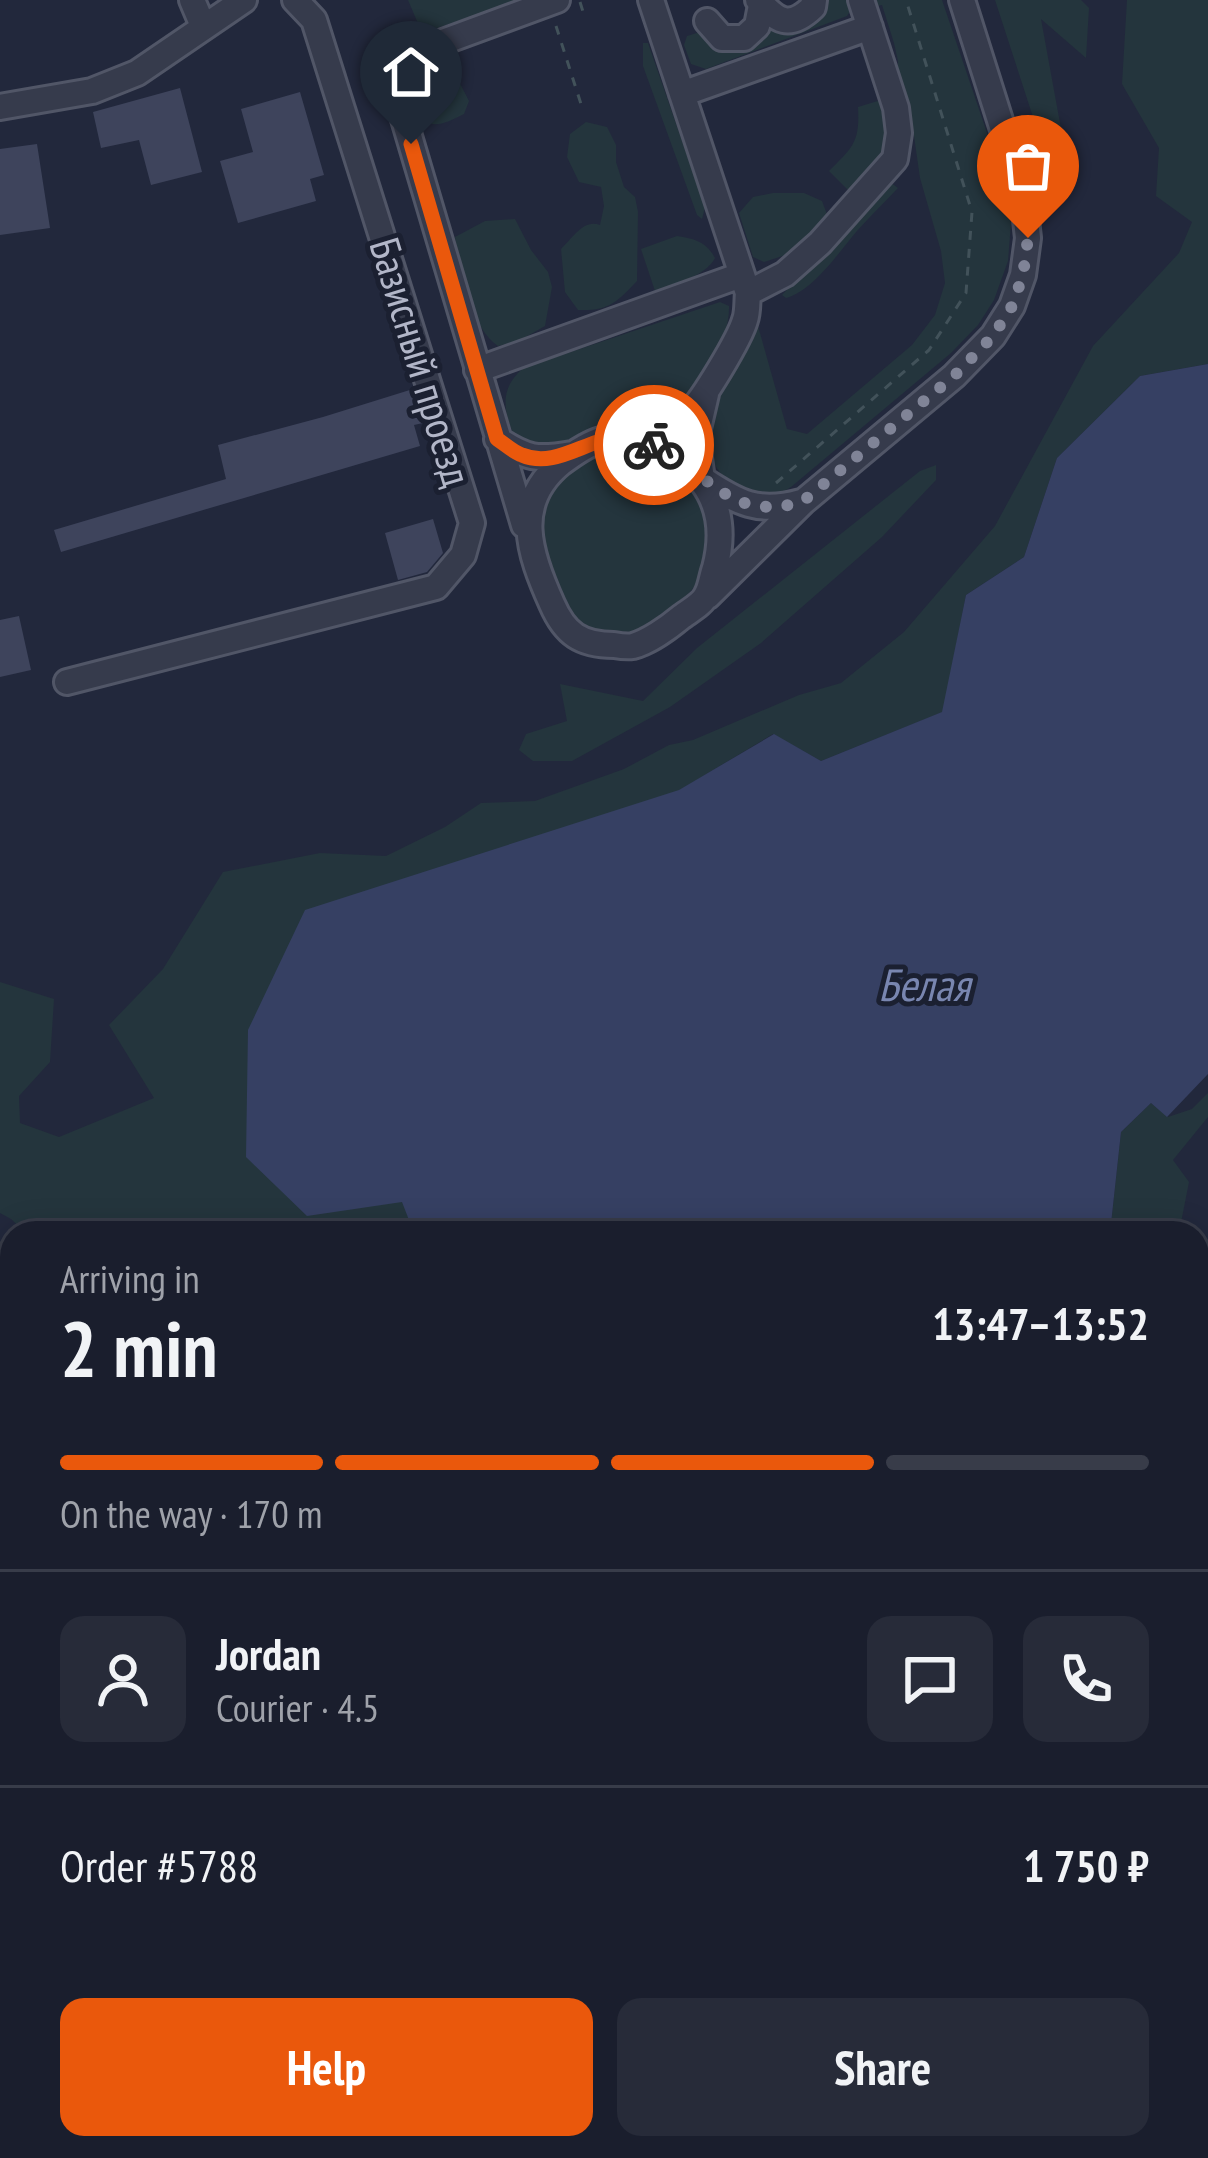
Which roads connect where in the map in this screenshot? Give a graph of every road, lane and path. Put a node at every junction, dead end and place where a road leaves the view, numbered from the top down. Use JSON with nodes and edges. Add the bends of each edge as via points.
{"nodes":[{"id":1,"x":192,"y":0,"type":"edge"},
{"id":2,"x":244,"y":0,"type":"edge"},
{"id":3,"x":295,"y":0,"type":"edge"},
{"id":4,"x":556,"y":0,"type":"edge"},
{"id":5,"x":579,"y":0,"type":"edge"},
{"id":6,"x":651,"y":0,"type":"edge"},
{"id":7,"x":814,"y":0,"type":"edge"},
{"id":8,"x":861,"y":0,"type":"edge"},
{"id":9,"x":906,"y":0,"type":"edge"},
{"id":10,"x":962,"y":0,"type":"edge"},
{"id":11,"x":760,"y":1,"type":"edge"},
{"id":12,"x":709,"y":10,"type":"edge"},
{"id":13,"x":586,"y":18,"type":"dead end"},
{"id":14,"x":203,"y":26,"type":"junction"},
{"id":15,"x":870,"y":27,"type":"junction"},
{"id":16,"x":664,"y":36,"type":"junction"},
{"id":17,"x":682,"y":94,"type":"junction"},
{"id":18,"x":581,"y":104,"type":"dead end"},
{"id":19,"x":0,"y":107,"type":"edge"},
{"id":20,"x":744,"y":284,"type":"junction"},
{"id":21,"x":477,"y":370,"type":"junction"},
{"id":22,"x":706,"y":392,"type":"junction"},
{"id":23,"x":624,"y":437,"type":"junction"},
{"id":24,"x":497,"y":439,"type":"junction"},
{"id":25,"x":572,"y":454,"type":"junction"},
{"id":26,"x":702,"y":479,"type":"junction"},
{"id":27,"x":802,"y":502,"type":"junction"},
{"id":28,"x":753,"y":506,"type":"junction"},
{"id":29,"x":529,"y":540,"type":"junction"},
{"id":30,"x":706,"y":598,"type":"junction"},
{"id":31,"x":68,"y":682,"type":"dead end"}],
"edges":[{"from":1,"to":14,"type":"street"},
{"from":2,"to":14,"type":"street"},
{"from":3,"to":31,"type":"street","name":"Базисный проезд","via":[[314,20],[472,524],[463,555],[436,586]]},
{"from":4,"to":18,"type":"path","via":[[551,10]]},
{"from":4,"to":21,"type":"street","via":[[432,46],[406,64],[398,99]]},
{"from":5,"to":13,"type":"path"},
{"from":6,"to":16,"type":"street"},
{"from":7,"to":11,"type":"street","via":[[802,17],[787,21]]},
{"from":8,"to":15,"type":"street"},
{"from":9,"to":28,"type":"path","via":[[972,212],[966,293],[929,350]]},
{"from":10,"to":27,"type":"street","via":[[1023,194],[1023,275],[993,336]]},
{"from":11,"to":12,"type":"street","via":[[757,26],[744,38],[722,38]]},
{"from":12,"to":16,"type":"street"},
{"from":14,"to":19,"type":"street","via":[[137,73],[92,91]]},
{"from":15,"to":17,"type":"street"},
{"from":15,"to":20,"type":"street","via":[[896,108],[895,159],[785,274]]},
{"from":16,"to":17,"type":"street"},
{"from":17,"to":20,"type":"street"},
{"from":20,"to":21,"type":"street"},
{"from":20,"to":22,"type":"street","via":[[745,320]]},
{"from":21,"to":24,"type":"street"},
{"from":22,"to":23,"type":"street","via":[[688,414]]},
{"from":22,"to":26,"type":"street","via":[[696,437]]},
{"from":23,"to":25,"type":"street"},
{"from":23,"to":26,"type":"street","via":[[678,457]]},
{"from":24,"to":25,"type":"street","via":[[523,456]]},
{"from":24,"to":29,"type":"street"},
{"from":25,"to":29,"type":"street","via":[[531,500]]},
{"from":26,"to":28,"type":"street"},
{"from":26,"to":30,"type":"street","via":[[718,513],[720,548]]},
{"from":27,"to":28,"type":"street"},
{"from":27,"to":30,"type":"street"},
{"from":29,"to":30,"type":"street","via":[[561,624],[589,645],[633,646]]}]}
